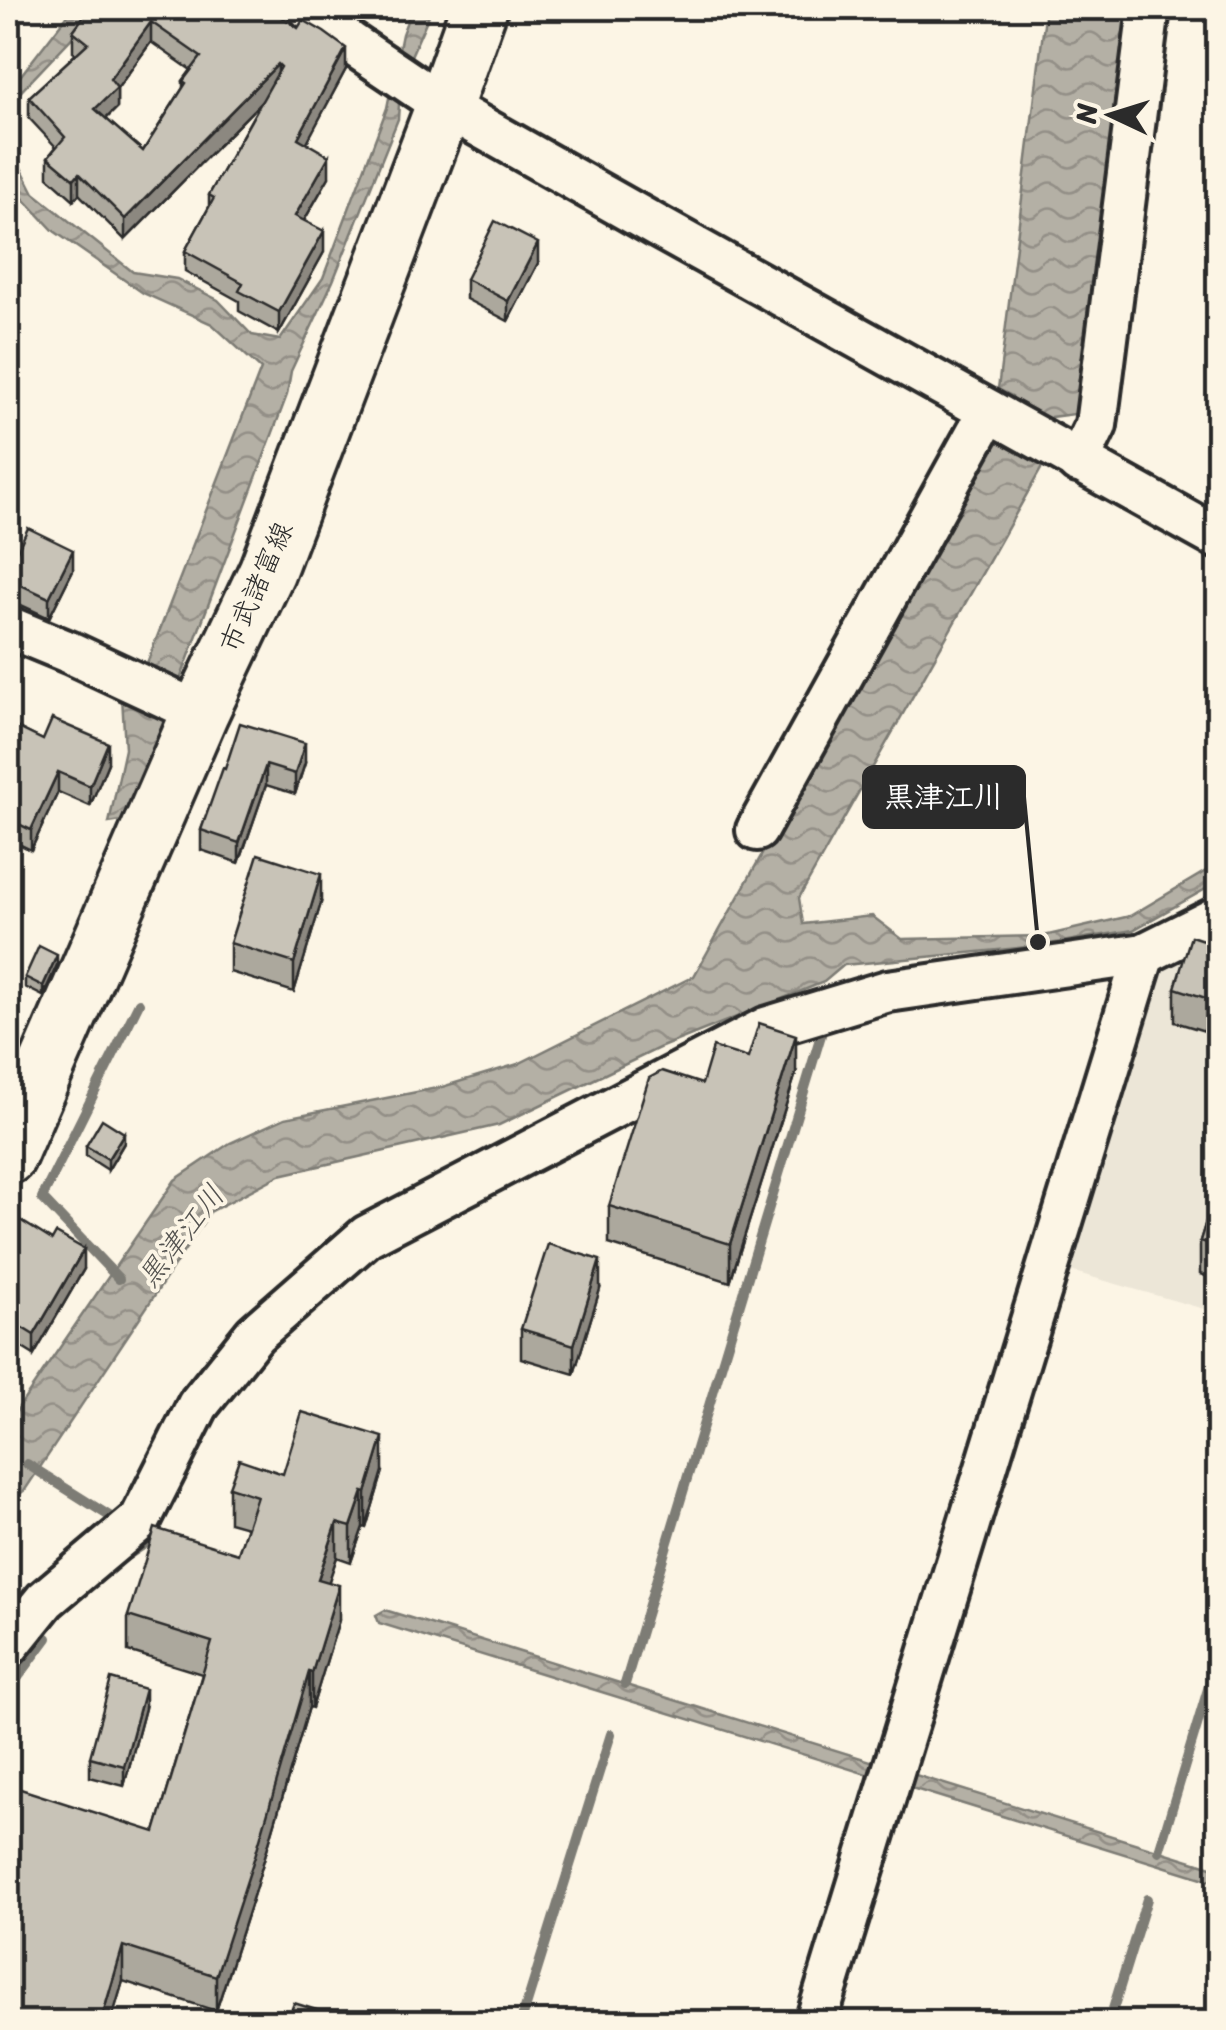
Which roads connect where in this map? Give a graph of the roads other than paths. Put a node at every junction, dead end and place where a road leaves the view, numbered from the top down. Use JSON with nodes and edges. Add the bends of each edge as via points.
{"nodes":[{"id":1,"x":308,"y":8,"type":"edge"},
{"id":2,"x":479,"y":8,"type":"edge"},
{"id":3,"x":1148,"y":8,"type":"edge"},
{"id":4,"x":413,"y":85,"type":"junction"},
{"id":5,"x":988,"y":412,"type":"junction"},
{"id":6,"x":1067,"y":455,"type":"junction"},
{"id":7,"x":1218,"y":538,"type":"edge"},
{"id":8,"x":8,"y":627,"type":"edge"},
{"id":9,"x":186,"y":706,"type":"junction"},
{"id":10,"x":757,"y":830,"type":"dead end"},
{"id":11,"x":1218,"y":917,"type":"edge"},
{"id":12,"x":1144,"y":954,"type":"junction"},
{"id":13,"x":8,"y":1156,"type":"edge"},
{"id":14,"x":8,"y":1646,"type":"edge"},
{"id":15,"x":816,"y":2022,"type":"edge"}],
"edges":[{"from":1,"to":4,"type":"street"},
{"from":2,"to":4,"type":"main road","name":"市武諸富線"},
{"from":3,"to":6,"type":"street","via":[[1096,425]]},
{"from":4,"to":5,"type":"street"},
{"from":4,"to":9,"type":"main road","name":"市武諸富線","via":[[267,571]]},
{"from":5,"to":6,"type":"street"},
{"from":5,"to":10,"type":"street"},
{"from":6,"to":7,"type":"street"},
{"from":8,"to":9,"type":"street"},
{"from":9,"to":13,"type":"main road","name":"市武諸富線"},
{"from":11,"to":12,"type":"street"},
{"from":12,"to":14,"type":"street","via":[[888,992],[766,1028],[367,1236],[255,1334],[198,1405],[140,1520],[45,1600]]},
{"from":12,"to":15,"type":"street"}]}
